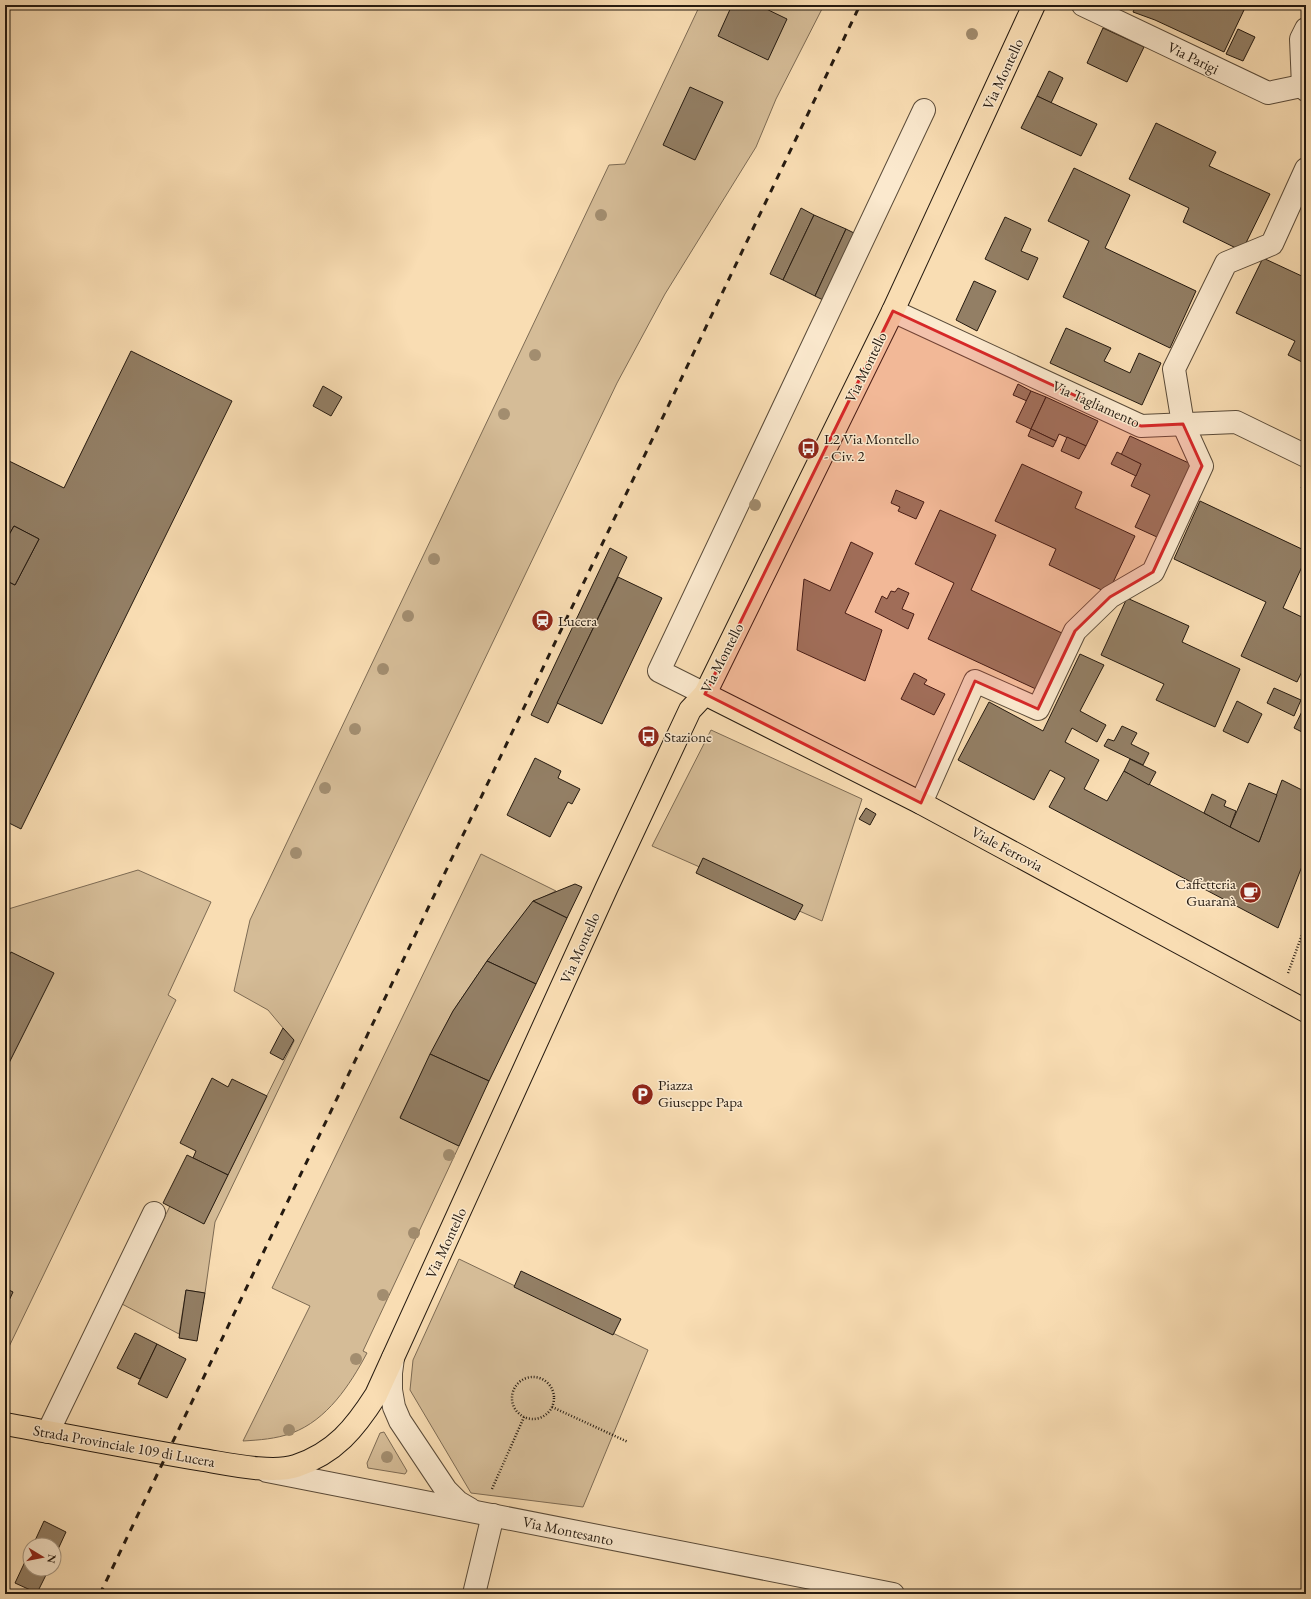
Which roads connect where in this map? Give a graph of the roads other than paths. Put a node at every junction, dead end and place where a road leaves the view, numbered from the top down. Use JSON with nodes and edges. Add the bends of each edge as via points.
{"nodes":[{"id":1,"x":1034,"y":5,"type":"edge"},
{"id":2,"x":1083,"y":5,"type":"edge"},
{"id":3,"x":1306,"y":29,"type":"edge"},
{"id":4,"x":1305,"y":87,"type":"edge"},
{"id":5,"x":924,"y":110,"type":"dead end"},
{"id":6,"x":1306,"y":169,"type":"edge"},
{"id":7,"x":893,"y":311,"type":"junction"},
{"id":8,"x":1183,"y":424,"type":"junction"},
{"id":9,"x":1306,"y":456,"type":"edge"},
{"id":10,"x":705,"y":694,"type":"junction"},
{"id":11,"x":921,"y":803,"type":"junction"},
{"id":12,"x":1306,"y":1011,"type":"edge"},
{"id":13,"x":154,"y":1213,"type":"dead end"},
{"id":14,"x":394,"y":1355,"type":"junction"},
{"id":15,"x":5,"y":1424,"type":"edge"},
{"id":16,"x":48,"y":1432,"type":"junction"},
{"id":17,"x":242,"y":1466,"type":"junction"},
{"id":18,"x":483,"y":1513,"type":"junction"},
{"id":19,"x":842,"y":1589,"type":"edge"},
{"id":20,"x":474,"y":1594,"type":"edge"},
{"id":21,"x":893,"y":1594,"type":"edge"}],
"edges":[{"from":1,"to":7,"type":"main road","name":"Via Montello"},
{"from":2,"to":4,"type":"street","name":"Via Parigi","via":[[1268,94]]},
{"from":3,"to":4,"type":"street","via":[[1301,39]]},
{"from":5,"to":10,"type":"street","via":[[659,671]]},
{"from":6,"to":8,"type":"street","via":[[1272,244],[1226,263],[1174,369]]},
{"from":7,"to":8,"type":"street","name":"Via Tagliamento","via":[[1141,426]]},
{"from":7,"to":10,"type":"main road","name":"Via Montello"},
{"from":8,"to":9,"type":"street","name":"Via Tagliamento","via":[[1236,422]]},
{"from":8,"to":11,"type":"street","via":[[1202,466],[1153,572],[1110,596],[1075,631],[1038,709],[975,681]]},
{"from":10,"to":11,"type":"main road","name":"Viale Ferrovia"},
{"from":10,"to":14,"type":"main road","name":"Via Montello","via":[[690,710]]},
{"from":11,"to":12,"type":"main road","name":"Viale Ferrovia"},
{"from":13,"to":16,"type":"street"},
{"from":14,"to":17,"type":"main road","name":"Via Montello","via":[[376,1395],[363,1416],[348,1435],[330,1450],[315,1459],[294,1466]]},
{"from":14,"to":18,"type":"street","name":"Via Montello","via":[[391,1390],[400,1421],[446,1490],[458,1502]]},
{"from":15,"to":16,"type":"main road","name":"Strada Provinciale 109 di Lucera"},
{"from":16,"to":17,"type":"main road","name":"Strada Provinciale 109 di Lucera"},
{"from":17,"to":18,"type":"street","name":"Via Montesanto"},
{"from":18,"to":19,"type":"street","name":"Via Montesanto"},
{"from":18,"to":20,"type":"street"},
{"from":19,"to":21,"type":"street","name":"Via Montesanto"}]}
